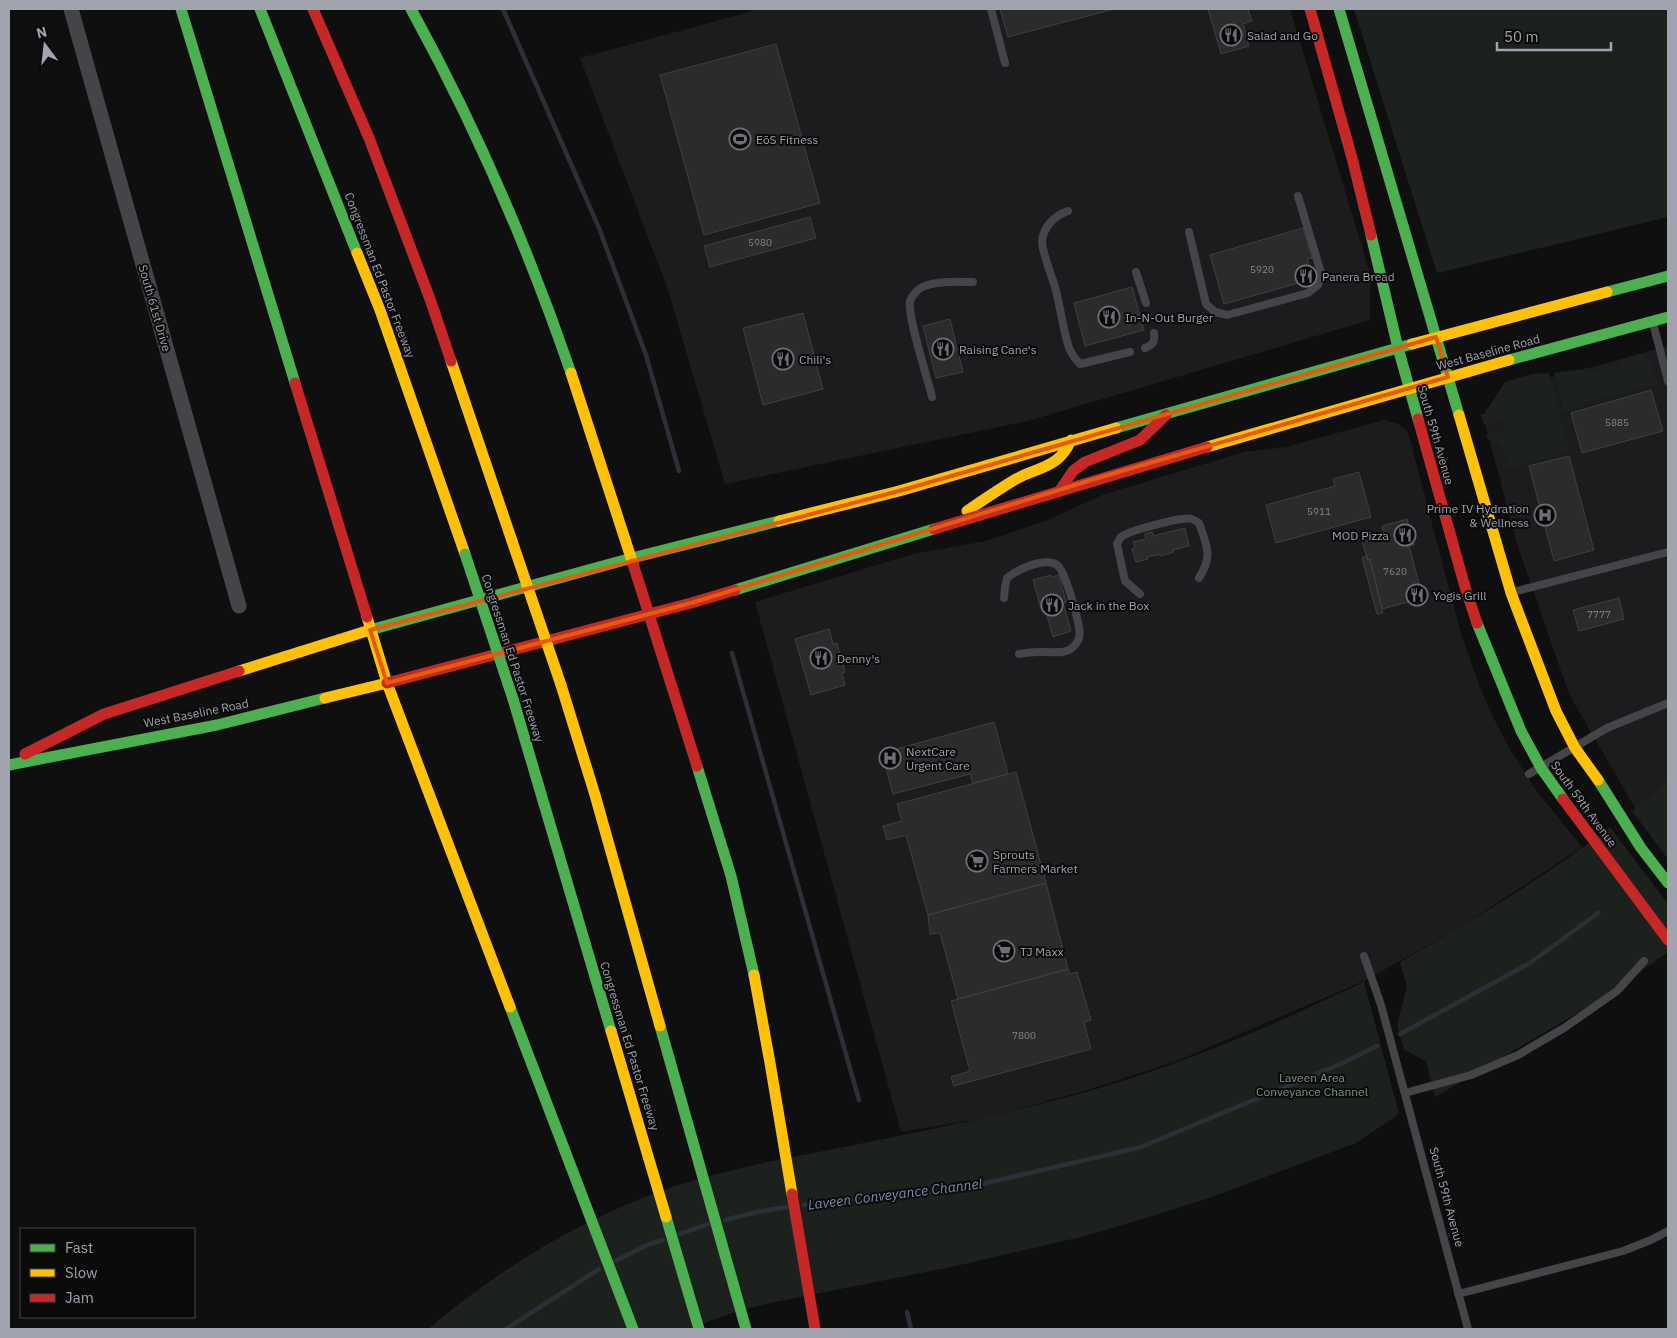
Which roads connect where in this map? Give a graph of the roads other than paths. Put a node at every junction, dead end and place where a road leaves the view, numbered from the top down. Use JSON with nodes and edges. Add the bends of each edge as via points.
{"nodes":[{"id":1,"x":71,"y":9,"type":"edge"},
{"id":2,"x":181,"y":9,"type":"edge"},
{"id":3,"x":260,"y":9,"type":"edge"},
{"id":4,"x":313,"y":9,"type":"edge"},
{"id":5,"x":411,"y":9,"type":"edge"},
{"id":6,"x":990,"y":9,"type":"edge"},
{"id":7,"x":1310,"y":9,"type":"edge"},
{"id":8,"x":1339,"y":9,"type":"edge"},
{"id":9,"x":1005,"y":63,"type":"dead end"},
{"id":10,"x":1298,"y":196,"type":"dead end"},
{"id":11,"x":1068,"y":211,"type":"dead end"},
{"id":12,"x":1189,"y":232,"type":"dead end"},
{"id":13,"x":1136,"y":272,"type":"dead end"},
{"id":14,"x":1668,"y":276,"type":"edge"},
{"id":15,"x":973,"y":282,"type":"dead end"},
{"id":16,"x":1146,"y":303,"type":"dead end"},
{"id":17,"x":1668,"y":317,"type":"edge"},
{"id":18,"x":1652,"y":321,"type":"junction"},
{"id":19,"x":1154,"y":333,"type":"dead end"},
{"id":20,"x":1436,"y":337,"type":"junction"},
{"id":21,"x":1145,"y":348,"type":"dead end"},
{"id":22,"x":1398,"y":348,"type":"junction"},
{"id":23,"x":1130,"y":352,"type":"dead end"},
{"id":24,"x":1448,"y":377,"type":"junction"},
{"id":25,"x":1668,"y":382,"type":"edge"},
{"id":26,"x":1409,"y":388,"type":"junction"},
{"id":27,"x":932,"y":397,"type":"dead end"},
{"id":28,"x":1169,"y":412,"type":"junction"},
{"id":29,"x":1071,"y":440,"type":"junction"},
{"id":30,"x":1060,"y":490,"type":"junction"},
{"id":31,"x":948,"y":525,"type":"junction"},
{"id":32,"x":1668,"y":552,"type":"edge"},
{"id":33,"x":632,"y":558,"type":"junction"},
{"id":34,"x":1199,"y":578,"type":"dead end"},
{"id":35,"x":1511,"y":593,"type":"junction"},
{"id":36,"x":1140,"y":594,"type":"dead end"},
{"id":37,"x":1004,"y":598,"type":"dead end"},
{"id":38,"x":239,"y":606,"type":"dead end"},
{"id":39,"x":649,"y":614,"type":"junction"},
{"id":40,"x":370,"y":630,"type":"junction"},
{"id":41,"x":1019,"y":654,"type":"dead end"},
{"id":42,"x":387,"y":683,"type":"junction"},
{"id":43,"x":1668,"y":703,"type":"edge"},
{"id":44,"x":1575,"y":748,"type":"junction"},
{"id":45,"x":9,"y":763,"type":"edge"},
{"id":46,"x":1542,"y":768,"type":"junction"},
{"id":47,"x":1529,"y":774,"type":"dead end"},
{"id":48,"x":1668,"y":883,"type":"edge"},
{"id":49,"x":1668,"y":940,"type":"edge"},
{"id":50,"x":1364,"y":956,"type":"dead end"},
{"id":51,"x":1644,"y":960,"type":"dead end"},
{"id":52,"x":1405,"y":1093,"type":"junction"},
{"id":53,"x":1668,"y":1231,"type":"edge"},
{"id":54,"x":1458,"y":1294,"type":"junction"},
{"id":55,"x":633,"y":1329,"type":"edge"},
{"id":56,"x":700,"y":1329,"type":"edge"},
{"id":57,"x":746,"y":1329,"type":"edge"},
{"id":58,"x":814,"y":1329,"type":"edge"},
{"id":59,"x":1468,"y":1329,"type":"edge"}],
"edges":[{"from":1,"to":38,"type":"street","name":"South 61st Drive"},
{"from":2,"to":40,"type":"main road"},
{"from":3,"to":56,"type":"main road","name":"Congressman Ed Pastor Freeway","bridge":true,"via":[[380,310],[466,554],[513,699]]},
{"from":4,"to":57,"type":"main road","bridge":true,"via":[[369,138],[430,299],[561,685]]},
{"from":5,"to":33,"type":"main road","via":[[464,109],[522,238],[571,370]]},
{"from":6,"to":9,"type":"lane"},
{"from":7,"to":22,"type":"main road","name":"South 59th Avenue","via":[[1352,158]]},
{"from":8,"to":20,"type":"main road","name":"South 59th Avenue"},
{"from":10,"to":12,"type":"lane","via":[[1322,276],[1318,285],[1308,292],[1227,315],[1215,312],[1206,304]]},
{"from":11,"to":23,"type":"lane","via":[[1053,219],[1042,243],[1073,357],[1080,364]]},
{"from":13,"to":16,"type":"lane"},
{"from":14,"to":20,"type":"main road"},
{"from":15,"to":27,"type":"lane","via":[[929,285],[918,289],[910,300]]},
{"from":17,"to":18,"type":"main road","name":"West Baseline Road"},
{"from":18,"to":24,"type":"main road","name":"West Baseline Road"},
{"from":18,"to":25,"type":"lane"},
{"from":19,"to":21,"type":"lane","via":[[1152,345]]},
{"from":20,"to":22,"type":"main road"},
{"from":20,"to":24,"type":"main road","name":"South 59th Avenue"},
{"from":22,"to":26,"type":"main road","name":"South 59th Avenue"},
{"from":22,"to":28,"type":"main road","name":"West Baseline Road"},
{"from":24,"to":26,"type":"main road","name":"West Baseline Road"},
{"from":24,"to":35,"type":"main road","name":"South 59th Avenue"},
{"from":26,"to":30,"type":"main road","name":"West Baseline Road"},
{"from":26,"to":46,"type":"main road","name":"South 59th Avenue","via":[[1482,638],[1521,731]]},
{"from":28,"to":29,"type":"main road","name":"West Baseline Road"},
{"from":28,"to":30,"type":"main road","via":[[1140,440],[1077,466]]},
{"from":29,"to":31,"type":"main road","via":[[1069,450],[1063,456],[1017,479]]},
{"from":29,"to":33,"type":"main road","name":"West Baseline Road","via":[[899,491]]},
{"from":30,"to":31,"type":"main road","name":"West Baseline Road"},
{"from":31,"to":39,"type":"main road","name":"West Baseline Road"},
{"from":32,"to":35,"type":"lane"},
{"from":33,"to":39,"type":"main road"},
{"from":33,"to":40,"type":"main road","name":"West Baseline Road"},
{"from":34,"to":36,"type":"lane","via":[[1208,559],[1199,523],[1182,518],[1159,524],[1121,537],[1117,544],[1125,581]]},
{"from":35,"to":44,"type":"main road","name":"South 59th Avenue","via":[[1556,711]]},
{"from":37,"to":41,"type":"lane","via":[[1007,578],[1023,568],[1050,562],[1059,566],[1064,574],[1079,628],[1075,646],[1067,650]]},
{"from":39,"to":42,"type":"main road","name":"West Baseline Road"},
{"from":39,"to":58,"type":"main road","via":[[738,902],[768,1045]]},
{"from":40,"to":42,"type":"main road"},
{"from":40,"to":45,"type":"main road","name":"West Baseline Road","via":[[104,714]]},
{"from":42,"to":45,"type":"main road","name":"West Baseline Road","via":[[217,725]]},
{"from":42,"to":55,"type":"main road"},
{"from":43,"to":44,"type":"lane","via":[[1607,728]]},
{"from":44,"to":46,"type":"lane"},
{"from":44,"to":48,"type":"main road","name":"South 59th Avenue"},
{"from":46,"to":47,"type":"lane"},
{"from":46,"to":49,"type":"main road","name":"South 59th Avenue"},
{"from":50,"to":52,"type":"lane","name":"South 59th Avenue"},
{"from":51,"to":52,"type":"lane","via":[[1617,991],[1518,1055],[1470,1075]]},
{"from":52,"to":54,"type":"lane","name":"South 59th Avenue"},
{"from":53,"to":54,"type":"lane","via":[[1623,1251]]},
{"from":54,"to":59,"type":"lane","name":"South 59th Avenue"}]}
